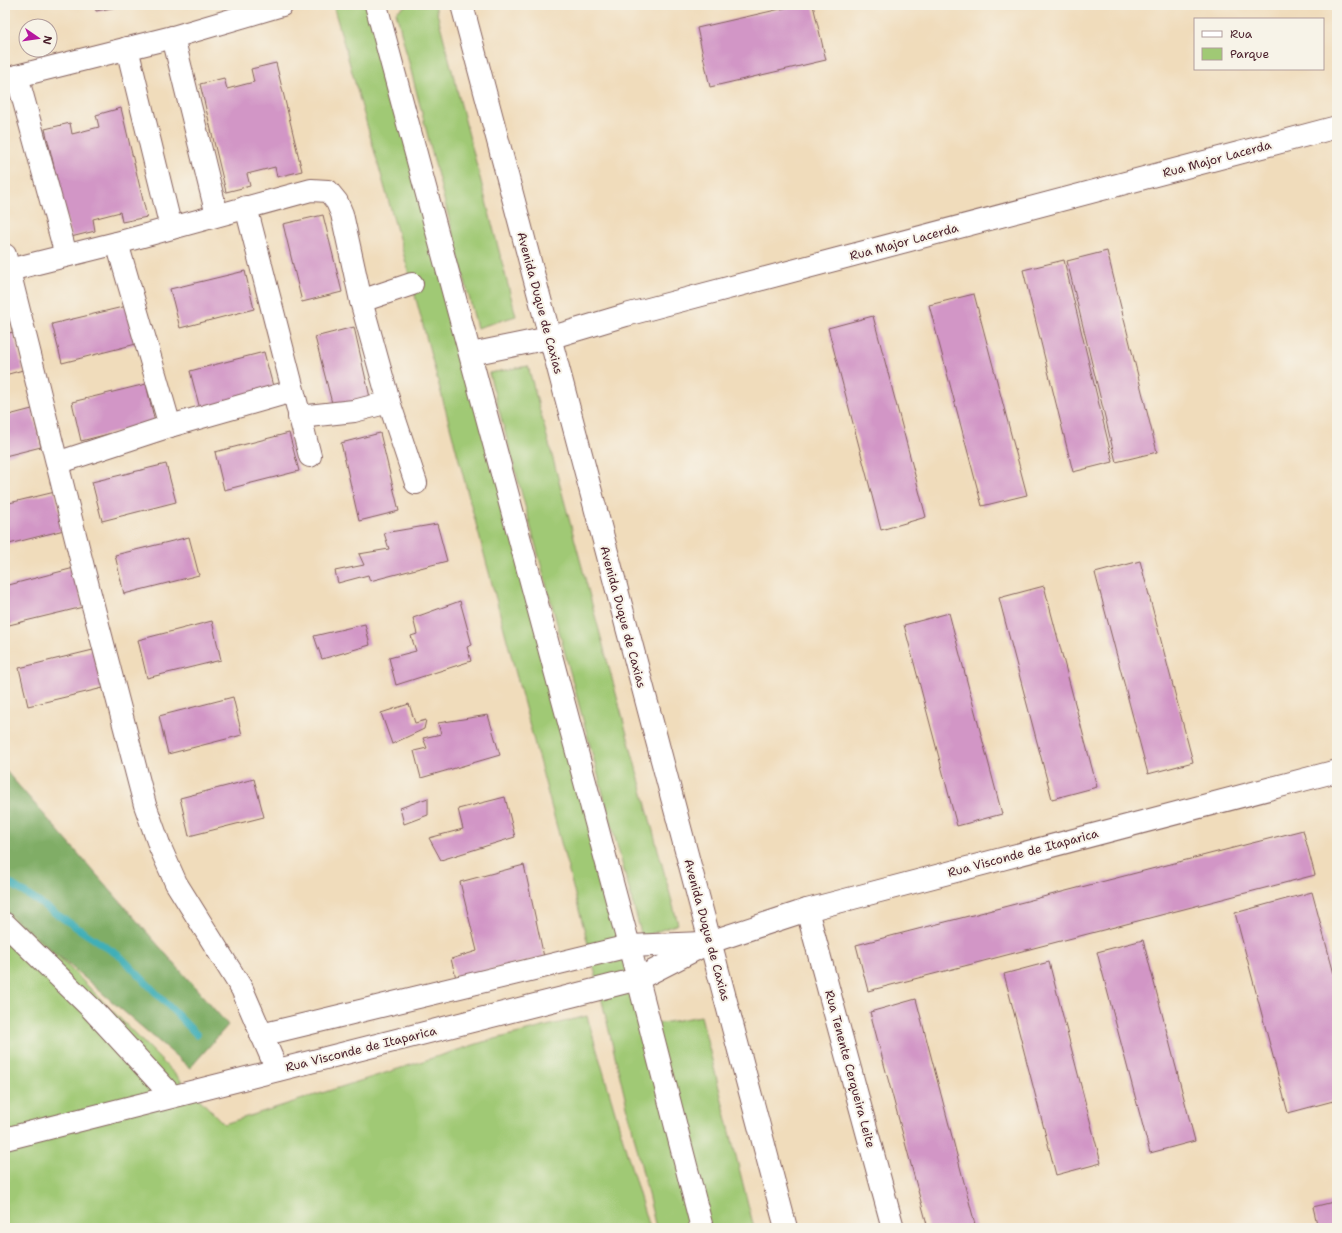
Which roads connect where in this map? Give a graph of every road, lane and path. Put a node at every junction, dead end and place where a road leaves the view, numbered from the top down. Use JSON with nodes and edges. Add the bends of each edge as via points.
{"nodes":[{"id":1,"x":282,"y":5,"type":"edge"},
{"id":2,"x":376,"y":5,"type":"edge"},
{"id":3,"x":462,"y":5,"type":"edge"},
{"id":4,"x":173,"y":37,"type":"junction"},
{"id":5,"x":127,"y":48,"type":"junction"},
{"id":6,"x":11,"y":78,"type":"edge"},
{"id":7,"x":1337,"y":127,"type":"edge"},
{"id":8,"x":246,"y":207,"type":"junction"},
{"id":9,"x":217,"y":215,"type":"junction"},
{"id":10,"x":171,"y":228,"type":"junction"},
{"id":11,"x":117,"y":243,"type":"junction"},
{"id":12,"x":66,"y":256,"type":"junction"},
{"id":13,"x":6,"y":265,"type":"edge"},
{"id":14,"x":412,"y":284,"type":"dead end"},
{"id":15,"x":361,"y":301,"type":"junction"},
{"id":16,"x":549,"y":338,"type":"junction"},
{"id":17,"x":471,"y":354,"type":"junction"},
{"id":18,"x":293,"y":391,"type":"junction"},
{"id":19,"x":389,"y":402,"type":"junction"},
{"id":20,"x":299,"y":417,"type":"junction"},
{"id":21,"x":170,"y":426,"type":"junction"},
{"id":22,"x":310,"y":456,"type":"dead end"},
{"id":23,"x":56,"y":463,"type":"junction"},
{"id":24,"x":416,"y":483,"type":"dead end"},
{"id":25,"x":1337,"y":771,"type":"edge"},
{"id":26,"x":807,"y":910,"type":"junction"},
{"id":27,"x":5,"y":924,"type":"edge"},
{"id":28,"x":710,"y":942,"type":"junction"},
{"id":29,"x":629,"y":946,"type":"junction"},
{"id":30,"x":638,"y":979,"type":"junction"},
{"id":31,"x":261,"y":1035,"type":"junction"},
{"id":32,"x":277,"y":1070,"type":"junction"},
{"id":33,"x":172,"y":1096,"type":"junction"},
{"id":34,"x":5,"y":1139,"type":"edge"},
{"id":35,"x":702,"y":1228,"type":"edge"},
{"id":36,"x":786,"y":1228,"type":"edge"},
{"id":37,"x":893,"y":1228,"type":"edge"}],
"edges":[{"from":1,"to":4,"type":"street"},
{"from":2,"to":17,"type":"street"},
{"from":3,"to":16,"type":"street","name":"Avenida Duque de Caxias"},
{"from":4,"to":5,"type":"street"},
{"from":4,"to":9,"type":"street"},
{"from":5,"to":6,"type":"street"},
{"from":5,"to":10,"type":"street"},
{"from":6,"to":12,"type":"street"},
{"from":7,"to":16,"type":"street","name":"Rua Major Lacerda","via":[[634,313]]},
{"from":8,"to":9,"type":"street"},
{"from":8,"to":15,"type":"street","via":[[311,190],[328,191],[342,214]]},
{"from":8,"to":18,"type":"street"},
{"from":9,"to":10,"type":"street"},
{"from":10,"to":11,"type":"street"},
{"from":11,"to":12,"type":"street"},
{"from":11,"to":21,"type":"street"},
{"from":12,"to":13,"type":"street"},
{"from":13,"to":23,"type":"street"},
{"from":14,"to":15,"type":"street"},
{"from":15,"to":19,"type":"street"},
{"from":16,"to":17,"type":"street","name":"Rua Major Lacerda"},
{"from":16,"to":28,"type":"street","name":"Avenida Duque de Caxias"},
{"from":17,"to":29,"type":"street"},
{"from":18,"to":20,"type":"street"},
{"from":18,"to":21,"type":"street"},
{"from":19,"to":20,"type":"street","via":[[354,411]]},
{"from":19,"to":24,"type":"street"},
{"from":20,"to":22,"type":"street"},
{"from":21,"to":23,"type":"street"},
{"from":23,"to":31,"type":"street","via":[[146,805],[160,847],[176,883],[242,989]]},
{"from":25,"to":26,"type":"street","name":"Rua Visconde de Itaparica"},
{"from":26,"to":28,"type":"street","name":"Rua Visconde de Itaparica"},
{"from":26,"to":37,"type":"street","name":"Rua Tenente Cerqueira Leite"},
{"from":27,"to":33,"type":"street","via":[[91,1008]]},
{"from":28,"to":29,"type":"street","name":"Rua Visconde de Itaparica"},
{"from":28,"to":30,"type":"street","name":"Rua Visconde de Itaparica"},
{"from":28,"to":36,"type":"street","name":"Avenida Duque de Caxias"},
{"from":29,"to":30,"type":"street"},
{"from":29,"to":31,"type":"street","name":"Rua Visconde de Itaparica"},
{"from":30,"to":32,"type":"street","name":"Rua Visconde de Itaparica"},
{"from":30,"to":35,"type":"street"},
{"from":31,"to":32,"type":"street"},
{"from":32,"to":33,"type":"street","name":"Rua Visconde de Itaparica"},
{"from":33,"to":34,"type":"street","name":"Rua Visconde de Itaparica"}]}
